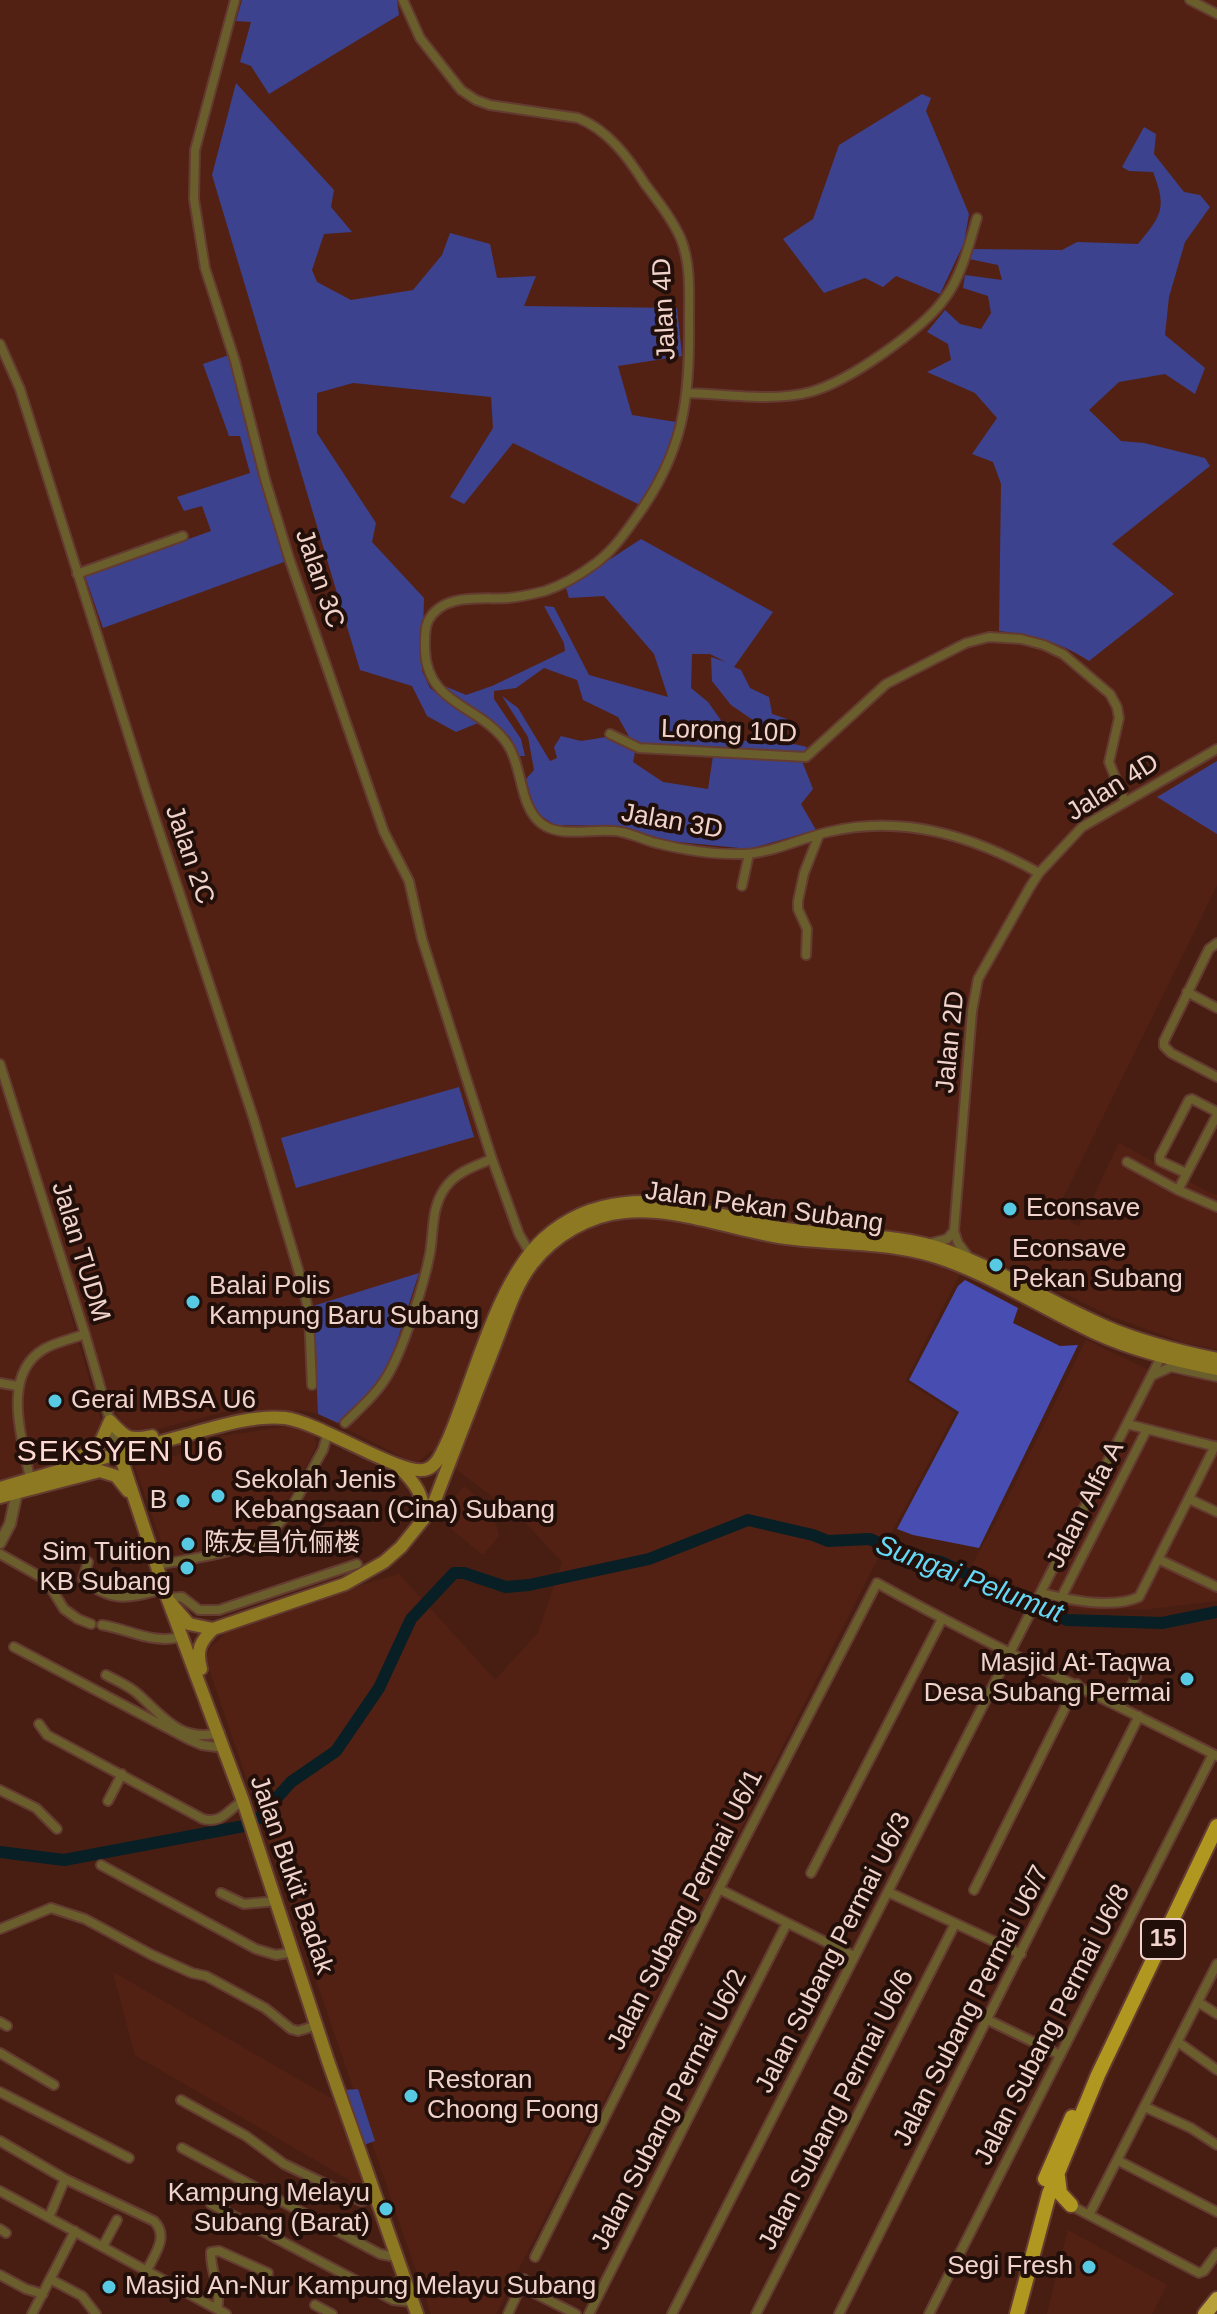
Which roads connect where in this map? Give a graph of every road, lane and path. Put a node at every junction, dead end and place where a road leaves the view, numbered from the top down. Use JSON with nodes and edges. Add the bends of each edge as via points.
{"nodes":[{"id":1,"x":235,"y":0,"type":"edge"},
{"id":2,"x":403,"y":0,"type":"edge"},
{"id":3,"x":1190,"y":0,"type":"edge"},
{"id":4,"x":1217,"y":14,"type":"edge"},
{"id":5,"x":977,"y":218,"type":"dead end"},
{"id":6,"x":0,"y":344,"type":"edge"},
{"id":7,"x":687,"y":393,"type":"junction"},
{"id":8,"x":183,"y":536,"type":"dead end"},
{"id":9,"x":77,"y":574,"type":"junction"},
{"id":10,"x":431,"y":616,"type":"joint"},
{"id":11,"x":610,"y":734,"type":"dead end"},
{"id":12,"x":1217,"y":749,"type":"edge"},
{"id":13,"x":1125,"y":802,"type":"junction"},
{"id":14,"x":819,"y":835,"type":"junction"},
{"id":15,"x":749,"y":854,"type":"junction"},
{"id":16,"x":1039,"y":873,"type":"junction"},
{"id":17,"x":742,"y":886,"type":"dead end"},
{"id":18,"x":1216,"y":943,"type":"edge"},
{"id":19,"x":806,"y":955,"type":"dead end"},
{"id":20,"x":1187,"y":992,"type":"junction"},
{"id":21,"x":1217,"y":1008,"type":"edge"},
{"id":22,"x":0,"y":1064,"type":"edge"},
{"id":23,"x":1217,"y":1077,"type":"edge"},
{"id":24,"x":1217,"y":1113,"type":"edge"},
{"id":25,"x":492,"y":1159,"type":"junction"},
{"id":26,"x":1127,"y":1162,"type":"dead end"},
{"id":27,"x":1186,"y":1173,"type":"junction"},
{"id":28,"x":1178,"y":1190,"type":"junction"},
{"id":29,"x":1217,"y":1207,"type":"edge"},
{"id":30,"x":954,"y":1231,"type":"junction"},
{"id":31,"x":924,"y":1243,"type":"junction"},
{"id":32,"x":530,"y":1253,"type":"junction"},
{"id":33,"x":975,"y":1262,"type":"junction"},
{"id":34,"x":85,"y":1334,"type":"junction"},
{"id":35,"x":1161,"y":1357,"type":"junction"},
{"id":36,"x":1217,"y":1359,"type":"edge"},
{"id":37,"x":1217,"y":1369,"type":"edge"},
{"id":38,"x":1151,"y":1376,"type":"junction"},
{"id":39,"x":1217,"y":1377,"type":"edge"},
{"id":40,"x":1,"y":1381,"type":"edge"},
{"id":41,"x":312,"y":1385,"type":"dead end"},
{"id":42,"x":17,"y":1386,"type":"junction"},
{"id":43,"x":110,"y":1421,"type":"junction"},
{"id":44,"x":345,"y":1423,"type":"dead end"},
{"id":45,"x":1127,"y":1424,"type":"junction"},
{"id":46,"x":324,"y":1429,"type":"junction"},
{"id":47,"x":1146,"y":1431,"type":"junction"},
{"id":48,"x":179,"y":1437,"type":"junction"},
{"id":49,"x":142,"y":1446,"type":"junction"},
{"id":50,"x":1216,"y":1446,"type":"edge"},
{"id":51,"x":119,"y":1452,"type":"junction"},
{"id":52,"x":398,"y":1466,"type":"junction"},
{"id":53,"x":51,"y":1474,"type":"junction"},
{"id":54,"x":127,"y":1475,"type":"junction"},
{"id":55,"x":30,"y":1479,"type":"junction"},
{"id":56,"x":17,"y":1492,"type":"junction"},
{"id":57,"x":0,"y":1494,"type":"edge"},
{"id":58,"x":1189,"y":1499,"type":"junction"},
{"id":59,"x":137,"y":1503,"type":"junction"},
{"id":60,"x":1217,"y":1512,"type":"edge"},
{"id":61,"x":13,"y":1515,"type":"junction"},
{"id":62,"x":421,"y":1523,"type":"junction"},
{"id":63,"x":0,"y":1543,"type":"edge"},
{"id":64,"x":0,"y":1554,"type":"edge"},
{"id":65,"x":1158,"y":1559,"type":"junction"},
{"id":66,"x":88,"y":1562,"type":"dead end"},
{"id":67,"x":357,"y":1564,"type":"dead end"},
{"id":68,"x":157,"y":1565,"type":"junction"},
{"id":69,"x":1217,"y":1587,"type":"edge"},
{"id":70,"x":166,"y":1596,"type":"junction"},
{"id":71,"x":1040,"y":1596,"type":"junction"},
{"id":72,"x":1061,"y":1598,"type":"junction"},
{"id":73,"x":942,"y":1619,"type":"junction"},
{"id":74,"x":91,"y":1624,"type":"dead end"},
{"id":75,"x":102,"y":1625,"type":"dead end"},
{"id":76,"x":213,"y":1629,"type":"junction"},
{"id":77,"x":182,"y":1637,"type":"junction"},
{"id":78,"x":14,"y":1647,"type":"dead end"},
{"id":79,"x":1010,"y":1654,"type":"junction"},
{"id":80,"x":106,"y":1675,"type":"dead end"},
{"id":81,"x":1136,"y":1677,"type":"dead end"},
{"id":82,"x":1077,"y":1684,"type":"junction"},
{"id":83,"x":1121,"y":1707,"type":"junction"},
{"id":84,"x":1139,"y":1716,"type":"junction"},
{"id":85,"x":39,"y":1724,"type":"dead end"},
{"id":86,"x":219,"y":1731,"type":"junction"},
{"id":87,"x":225,"y":1748,"type":"junction"},
{"id":88,"x":1215,"y":1755,"type":"edge"},
{"id":89,"x":122,"y":1774,"type":"junction"},
{"id":90,"x":0,"y":1790,"type":"edge"},
{"id":91,"x":108,"y":1801,"type":"dead end"},
{"id":92,"x":248,"y":1814,"type":"junction"},
{"id":93,"x":1217,"y":1826,"type":"edge"},
{"id":94,"x":57,"y":1829,"type":"dead end"},
{"id":95,"x":101,"y":1865,"type":"dead end"},
{"id":96,"x":811,"y":1873,"type":"dead end"},
{"id":97,"x":719,"y":1889,"type":"junction"},
{"id":98,"x":974,"y":1890,"type":"dead end"},
{"id":99,"x":888,"y":1892,"type":"junction"},
{"id":100,"x":221,"y":1893,"type":"dead end"},
{"id":101,"x":277,"y":1901,"type":"junction"},
{"id":102,"x":787,"y":1923,"type":"junction"},
{"id":103,"x":955,"y":1924,"type":"junction"},
{"id":104,"x":0,"y":1929,"type":"edge"},
{"id":105,"x":295,"y":1952,"type":"junction"},
{"id":106,"x":1021,"y":1954,"type":"junction"},
{"id":107,"x":854,"y":1956,"type":"junction"},
{"id":108,"x":1217,"y":1964,"type":"edge"},
{"id":109,"x":1198,"y":2002,"type":"junction"},
{"id":110,"x":1217,"y":2014,"type":"edge"},
{"id":111,"x":988,"y":2020,"type":"junction"},
{"id":112,"x":318,"y":2025,"type":"junction"},
{"id":113,"x":1178,"y":2042,"type":"junction"},
{"id":114,"x":0,"y":2053,"type":"edge"},
{"id":115,"x":1060,"y":2055,"type":"junction"},
{"id":116,"x":1217,"y":2070,"type":"edge"},
{"id":117,"x":1098,"y":2075,"type":"junction"},
{"id":118,"x":54,"y":2085,"type":"dead end"},
{"id":119,"x":0,"y":2092,"type":"edge"},
{"id":120,"x":181,"y":2100,"type":"dead end"},
{"id":121,"x":1145,"y":2107,"type":"junction"},
{"id":122,"x":0,"y":2141,"type":"edge"},
{"id":123,"x":1217,"y":2145,"type":"edge"},
{"id":124,"x":182,"y":2148,"type":"dead end"},
{"id":125,"x":129,"y":2158,"type":"dead end"},
{"id":126,"x":1117,"y":2160,"type":"junction"},
{"id":127,"x":1060,"y":2169,"type":"junction"},
{"id":128,"x":65,"y":2179,"type":"junction"},
{"id":129,"x":0,"y":2191,"type":"edge"},
{"id":130,"x":1045,"y":2192,"type":"junction"},
{"id":131,"x":375,"y":2197,"type":"junction"},
{"id":132,"x":211,"y":2204,"type":"dead end"},
{"id":133,"x":1071,"y":2205,"type":"junction"},
{"id":134,"x":1217,"y":2212,"type":"edge"},
{"id":135,"x":1089,"y":2215,"type":"junction"},
{"id":136,"x":49,"y":2217,"type":"junction"},
{"id":137,"x":117,"y":2220,"type":"dead end"},
{"id":138,"x":1041,"y":2223,"type":"junction"},
{"id":139,"x":75,"y":2231,"type":"junction"},
{"id":140,"x":103,"y":2246,"type":"junction"},
{"id":141,"x":1217,"y":2253,"type":"edge"},
{"id":142,"x":396,"y":2257,"type":"junction"},
{"id":143,"x":535,"y":2257,"type":"dead end"},
{"id":144,"x":147,"y":2270,"type":"junction"},
{"id":145,"x":268,"y":2273,"type":"dead end"},
{"id":146,"x":0,"y":2275,"type":"edge"},
{"id":147,"x":50,"y":2279,"type":"junction"},
{"id":148,"x":43,"y":2294,"type":"junction"},
{"id":149,"x":1217,"y":2299,"type":"edge"},
{"id":150,"x":315,"y":2305,"type":"dead end"},
{"id":151,"x":414,"y":2308,"type":"edge"},
{"id":152,"x":222,"y":2312,"type":"edge"},
{"id":153,"x":32,"y":2314,"type":"edge"},
{"id":154,"x":96,"y":2314,"type":"edge"},
{"id":155,"x":332,"y":2314,"type":"edge"},
{"id":156,"x":508,"y":2314,"type":"edge"},
{"id":157,"x":576,"y":2314,"type":"edge"},
{"id":158,"x":589,"y":2314,"type":"edge"},
{"id":159,"x":672,"y":2314,"type":"edge"},
{"id":160,"x":756,"y":2314,"type":"edge"},
{"id":161,"x":839,"y":2314,"type":"edge"},
{"id":162,"x":929,"y":2314,"type":"edge"},
{"id":163,"x":1009,"y":2314,"type":"edge"},
{"id":164,"x":1017,"y":2314,"type":"edge"},
{"id":165,"x":1205,"y":2314,"type":"edge"}],
"edges":[{"from":1,"to":25,"type":"street","name":"Jalan 3C","via":[[195,150],[194,199],[205,268],[289,558],[384,832],[409,881],[422,939]]},
{"from":2,"to":7,"type":"street","name":"Jalan 4D","via":[[420,38],[461,90],[490,105],[590,122],[638,173],[671,220],[688,264]]},
{"from":3,"to":4,"type":"street"},
{"from":5,"to":7,"type":"street","via":[[946,297],[863,366],[810,392],[787,396]]},
{"from":6,"to":9,"type":"street","name":"Jalan 2C","via":[[20,389]]},
{"from":7,"to":10,"type":"street","name":"Jalan 4D","via":[[680,434],[659,483],[600,560],[544,591],[462,599]]},
{"from":8,"to":9,"type":"street"},
{"from":9,"to":41,"type":"street","name":"Jalan 2C","via":[[303,1286]]},
{"from":10,"to":15,"type":"street","name":"Jalan 3D","via":[[425,659],[431,678],[510,747],[531,814],[544,826],[560,832],[623,832],[691,851]]},
{"from":11,"to":13,"type":"street","name":"Lorong 10D","via":[[639,748],[806,757],[886,684],[966,643],[1010,638],[1063,654],[1110,694],[1119,718],[1109,762]]},
{"from":12,"to":13,"type":"street","name":"Jalan 4D"},
{"from":13,"to":16,"type":"street","name":"Jalan 4D","via":[[1082,827]]},
{"from":14,"to":15,"type":"street","name":"Jalan 3D"},
{"from":14,"to":16,"type":"street","name":"Jalan 3D","via":[[869,825],[916,827],[945,833]]},
{"from":14,"to":19,"type":"street","via":[[798,901],[807,929]]},
{"from":15,"to":17,"type":"street"},
{"from":16,"to":30,"type":"street","name":"Jalan 2D","via":[[975,988]]},
{"from":18,"to":20,"type":"street"},
{"from":20,"to":21,"type":"street"},
{"from":20,"to":23,"type":"street","via":[[1164,1046]]},
{"from":22,"to":34,"type":"street","name":"Jalan TUDM"},
{"from":24,"to":27,"type":"street"},
{"from":24,"to":27,"type":"street","via":[[1189,1100],[1160,1156],[1160,1161]]},
{"from":25,"to":32,"type":"street","name":"Jalan 3C"},
{"from":25,"to":44,"type":"street","via":[[456,1176],[441,1196],[423,1282],[390,1372]]},
{"from":26,"to":28,"type":"street"},
{"from":27,"to":28,"type":"street"},
{"from":28,"to":29,"type":"street"},
{"from":30,"to":31,"type":"street","via":[[940,1243]]},
{"from":30,"to":33,"type":"street"},
{"from":31,"to":32,"type":"main road","name":"Jalan Pekan Subang","via":[[783,1228],[637,1202],[572,1218]]},
{"from":31,"to":33,"type":"main road","name":"Jalan Pekan Subang"},
{"from":32,"to":52,"type":"main road","name":"Jalan Pekan Subang","via":[[496,1315],[439,1458],[425,1471]]},
{"from":33,"to":36,"type":"main road","name":"Jalan Pekan Subang","via":[[1110,1328]]},
{"from":34,"to":42,"type":"street","via":[[40,1351]]},
{"from":34,"to":43,"type":"street","name":"Jalan TUDM"},
{"from":35,"to":37,"type":"main road","name":"Jalan Pekan Subang"},
{"from":35,"to":38,"type":"street"},
{"from":35,"to":62,"type":"main road","name":"Jalan Pekan Subang","via":[[924,1253],[785,1238],[671,1214],[607,1215],[556,1240],[531,1265]]},
{"from":38,"to":39,"type":"street","via":[[1171,1367]]},
{"from":38,"to":45,"type":"street"},
{"from":40,"to":42,"type":"street"},
{"from":42,"to":55,"type":"street"},
{"from":43,"to":48,"type":"main road","via":[[131,1439]]},
{"from":43,"to":51,"type":"street","name":"Jalan TUDM"},
{"from":43,"to":53,"type":"main road","via":[[98,1448],[69,1459]]},
{"from":45,"to":47,"type":"street"},
{"from":45,"to":71,"type":"street"},
{"from":46,"to":48,"type":"main road","via":[[271,1417]]},
{"from":46,"to":52,"type":"main road"},
{"from":46,"to":68,"type":"street","via":[[323,1450],[286,1515],[270,1532],[224,1551]]},
{"from":47,"to":50,"type":"street"},
{"from":47,"to":72,"type":"street","name":"Jalan Alfa A"},
{"from":48,"to":49,"type":"main road"},
{"from":49,"to":51,"type":"main road"},
{"from":49,"to":54,"type":"main road"},
{"from":50,"to":58,"type":"street"},
{"from":51,"to":53,"type":"main road"},
{"from":51,"to":54,"type":"main road","name":"Jalan Bukit Badak"},
{"from":52,"to":62,"type":"main road","via":[[417,1488]]},
{"from":53,"to":55,"type":"main road"},
{"from":54,"to":59,"type":"main road","name":"Jalan Bukit Badak"},
{"from":55,"to":57,"type":"main road"},
{"from":56,"to":57,"type":"main road"},
{"from":56,"to":59,"type":"main road","via":[[109,1471]]},
{"from":56,"to":61,"type":"street"},
{"from":57,"to":61,"type":"street"},
{"from":58,"to":60,"type":"street"},
{"from":58,"to":65,"type":"street"},
{"from":59,"to":68,"type":"main road","name":"Jalan Bukit Badak"},
{"from":61,"to":63,"type":"street"},
{"from":62,"to":76,"type":"main road","name":"Jalan Pekan Subang","via":[[401,1547],[363,1575]]},
{"from":64,"to":74,"type":"street","via":[[46,1580],[64,1609]]},
{"from":65,"to":69,"type":"street"},
{"from":65,"to":72,"type":"street","via":[[1139,1597],[1127,1602]]},
{"from":66,"to":70,"type":"street","via":[[83,1579],[116,1598]]},
{"from":67,"to":70,"type":"street","via":[[219,1610],[199,1610],[182,1597]]},
{"from":68,"to":70,"type":"main road","name":"Jalan Bukit Badak"},
{"from":70,"to":76,"type":"main road","via":[[189,1624]]},
{"from":70,"to":77,"type":"main road","name":"Jalan Bukit Badak"},
{"from":71,"to":72,"type":"street"},
{"from":71,"to":79,"type":"street","name":"Jalan Subang Permai U6/3"},
{"from":73,"to":79,"type":"street"},
{"from":73,"to":96,"type":"street"},
{"from":73,"to":97,"type":"street","name":"Jalan Subang Permai U6/1","via":[[877,1583]]},
{"from":75,"to":77,"type":"street","via":[[157,1641]]},
{"from":76,"to":86,"type":"main road","via":[[197,1657]]},
{"from":77,"to":86,"type":"main road","name":"Jalan Bukit Badak"},
{"from":78,"to":87,"type":"street","via":[[188,1739]]},
{"from":79,"to":82,"type":"street"},
{"from":79,"to":99,"type":"street","name":"Jalan Subang Permai U6/3"},
{"from":80,"to":86,"type":"street","via":[[186,1733],[199,1737]]},
{"from":81,"to":83,"type":"street"},
{"from":82,"to":83,"type":"street"},
{"from":82,"to":98,"type":"street"},
{"from":83,"to":84,"type":"street"},
{"from":84,"to":88,"type":"street"},
{"from":84,"to":106,"type":"street","name":"Jalan Subang Permai U6/7"},
{"from":85,"to":89,"type":"street","via":[[47,1735]]},
{"from":86,"to":87,"type":"main road","name":"Jalan Bukit Badak"},
{"from":87,"to":92,"type":"main road","name":"Jalan Bukit Badak"},
{"from":88,"to":115,"type":"street","name":"Jalan Subang Permai U6/8"},
{"from":89,"to":91,"type":"street"},
{"from":89,"to":92,"type":"street","via":[[208,1820],[222,1818],[235,1806]]},
{"from":90,"to":94,"type":"street","via":[[36,1808]]},
{"from":92,"to":101,"type":"main road","name":"Jalan Bukit Badak"},
{"from":93,"to":117,"type":"highway","number":"15"},
{"from":95,"to":105,"type":"street","via":[[256,1949],[276,1955]]},
{"from":97,"to":102,"type":"street"},
{"from":97,"to":143,"type":"street","name":"Jalan Subang Permai U6/1"},
{"from":99,"to":103,"type":"street"},
{"from":99,"to":107,"type":"street","name":"Jalan Subang Permai U6/3"},
{"from":100,"to":101,"type":"street","via":[[244,1904]]},
{"from":101,"to":105,"type":"main road","name":"Jalan Bukit Badak"},
{"from":102,"to":107,"type":"street"},
{"from":102,"to":158,"type":"street","name":"Jalan Subang Permai U6/2"},
{"from":103,"to":106,"type":"street"},
{"from":103,"to":160,"type":"street","name":"Jalan Subang Permai U6/6"},
{"from":104,"to":112,"type":"street","via":[[51,1908],[206,1976],[265,2008],[291,2029]]},
{"from":105,"to":112,"type":"main road","name":"Jalan Bukit Badak"},
{"from":106,"to":111,"type":"street","name":"Jalan Subang Permai U6/7"},
{"from":107,"to":159,"type":"street","name":"Jalan Subang Permai U6/3"},
{"from":108,"to":109,"type":"street"},
{"from":109,"to":110,"type":"street"},
{"from":109,"to":113,"type":"street"},
{"from":111,"to":115,"type":"street"},
{"from":111,"to":161,"type":"street","name":"Jalan Subang Permai U6/7"},
{"from":112,"to":131,"type":"main road","name":"Jalan Bukit Badak"},
{"from":113,"to":116,"type":"street"},
{"from":113,"to":121,"type":"street"},
{"from":114,"to":118,"type":"street"},
{"from":115,"to":162,"type":"street","name":"Jalan Subang Permai U6/8"},
{"from":117,"to":127,"type":"highway","number":"15"},
{"from":117,"to":130,"type":"highway","number":"15","via":[[1084,2092]]},
{"from":119,"to":125,"type":"street"},
{"from":120,"to":131,"type":"street","via":[[284,2164],[361,2201]]},
{"from":121,"to":123,"type":"street"},
{"from":121,"to":126,"type":"street"},
{"from":122,"to":128,"type":"street"},
{"from":124,"to":142,"type":"street","via":[[380,2254]]},
{"from":126,"to":134,"type":"street"},
{"from":126,"to":135,"type":"street"},
{"from":127,"to":130,"type":"highway","number":"15"},
{"from":127,"to":133,"type":"highway","via":[[1057,2185]]},
{"from":128,"to":136,"type":"street"},
{"from":128,"to":144,"type":"street","via":[[161,2228]]},
{"from":129,"to":136,"type":"street"},
{"from":130,"to":133,"type":"street"},
{"from":130,"to":138,"type":"highway","number":"15"},
{"from":130,"to":163,"type":"highway","number":"15","via":[[1018,2268]]},
{"from":131,"to":142,"type":"main road","name":"Jalan Bukit Badak"},
{"from":132,"to":151,"type":"street"},
{"from":133,"to":135,"type":"street"},
{"from":133,"to":138,"type":"highway","via":[[1054,2208]]},
{"from":135,"to":141,"type":"street","via":[[1201,2273]]},
{"from":136,"to":139,"type":"street"},
{"from":137,"to":140,"type":"street"},
{"from":138,"to":164,"type":"highway","number":"15"},
{"from":139,"to":140,"type":"street"},
{"from":139,"to":147,"type":"street"},
{"from":140,"to":144,"type":"street"},
{"from":142,"to":151,"type":"main road","name":"Jalan Bukit Badak"},
{"from":144,"to":152,"type":"street"},
{"from":145,"to":152,"type":"street","via":[[211,2252]]},
{"from":146,"to":148,"type":"street"},
{"from":147,"to":148,"type":"street"},
{"from":147,"to":154,"type":"street","via":[[82,2296]]},
{"from":148,"to":153,"type":"street"},
{"from":149,"to":165,"type":"highway"},
{"from":150,"to":155,"type":"street"},
{"from":156,"to":157,"type":"street","via":[[522,2282]]}]}
